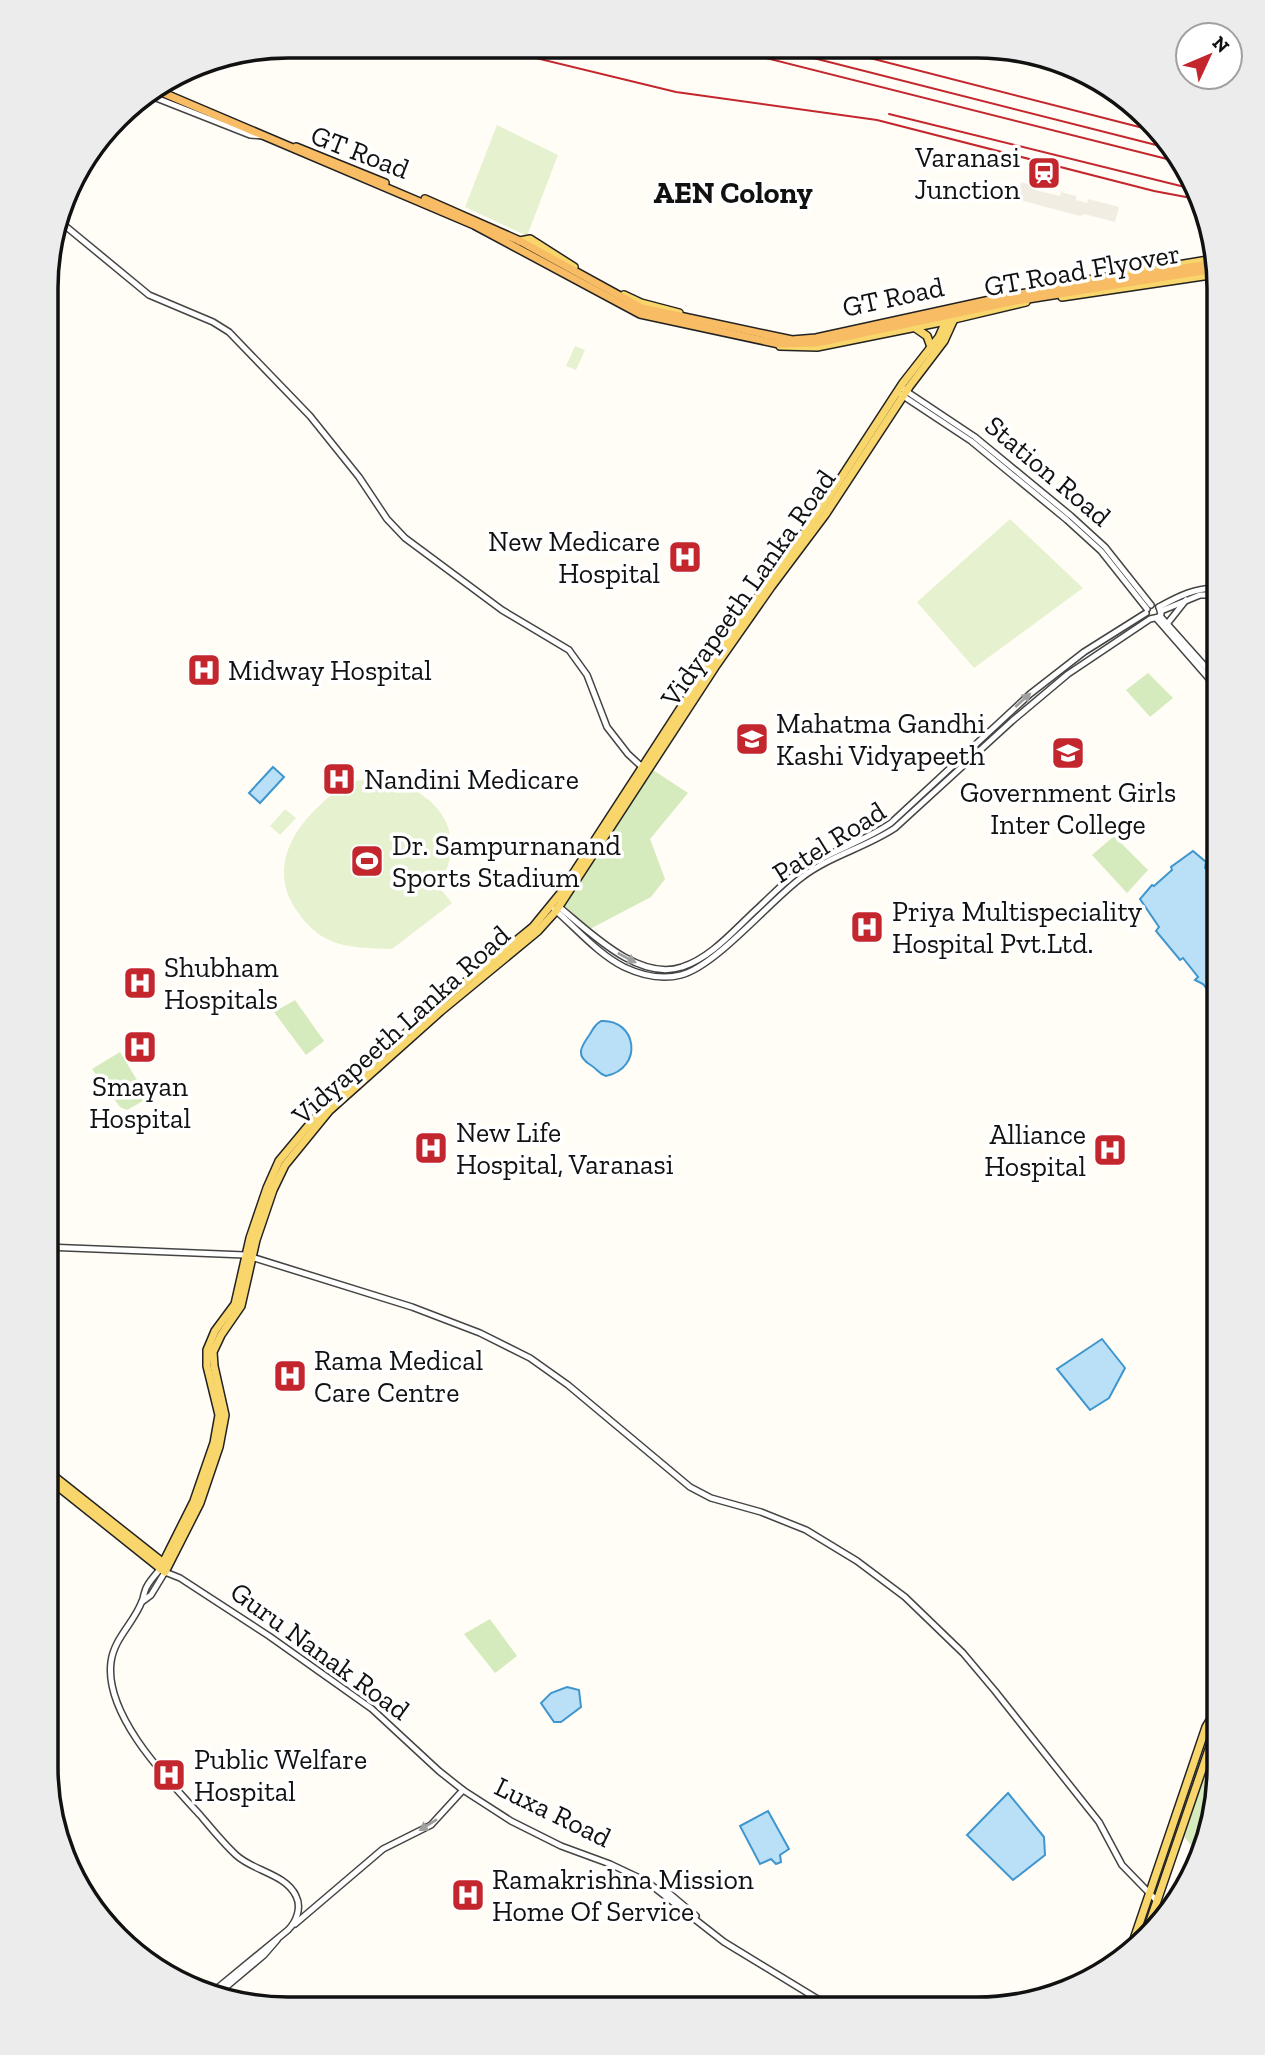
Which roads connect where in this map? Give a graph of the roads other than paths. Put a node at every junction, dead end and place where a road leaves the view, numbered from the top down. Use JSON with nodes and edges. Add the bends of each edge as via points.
{"nodes":[{"id":1,"x":165,"y":93,"type":"edge"},
{"id":2,"x":157,"y":98,"type":"edge"},
{"id":3,"x":266,"y":136,"type":"junction"},
{"id":4,"x":66,"y":227,"type":"edge"},
{"id":5,"x":518,"y":244,"type":"junction"},
{"id":6,"x":527,"y":249,"type":"junction"},
{"id":7,"x":1205,"y":262,"type":"edge"},
{"id":8,"x":1205,"y":262,"type":"edge"},
{"id":9,"x":1206,"y":271,"type":"edge"},
{"id":10,"x":1206,"y":276,"type":"edge"},
{"id":11,"x":950,"y":320,"type":"junction"},
{"id":12,"x":913,"y":327,"type":"junction"},
{"id":13,"x":931,"y":347,"type":"junction"},
{"id":14,"x":902,"y":392,"type":"junction"},
{"id":15,"x":854,"y":467,"type":"junction"},
{"id":16,"x":1207,"y":589,"type":"edge"},
{"id":17,"x":1207,"y":595,"type":"edge"},
{"id":18,"x":1186,"y":600,"type":"junction"},
{"id":19,"x":1154,"y":612,"type":"junction"},
{"id":20,"x":1167,"y":624,"type":"junction"},
{"id":21,"x":1207,"y":669,"type":"edge"},
{"id":22,"x":1207,"y":676,"type":"edge"},
{"id":23,"x":642,"y":767,"type":"junction"},
{"id":24,"x":893,"y":825,"type":"junction"},
{"id":25,"x":555,"y":906,"type":"junction"},
{"id":26,"x":58,"y":1248,"type":"edge"},
{"id":27,"x":248,"y":1256,"type":"junction"},
{"id":28,"x":58,"y":1480,"type":"edge"},
{"id":29,"x":58,"y":1486,"type":"edge"},
{"id":30,"x":164,"y":1568,"type":"junction"},
{"id":31,"x":1207,"y":1725,"type":"edge"},
{"id":32,"x":1207,"y":1754,"type":"edge"},
{"id":33,"x":1187,"y":1785,"type":"junction"},
{"id":34,"x":1195,"y":1788,"type":"junction"},
{"id":35,"x":463,"y":1790,"type":"junction"},
{"id":36,"x":662,"y":1892,"type":"junction"},
{"id":37,"x":1150,"y":1894,"type":"junction"},
{"id":38,"x":1157,"y":1901,"type":"junction"},
{"id":39,"x":1151,"y":1917,"type":"edge"},
{"id":40,"x":293,"y":1925,"type":"junction"},
{"id":41,"x":1136,"y":1933,"type":"edge"},
{"id":42,"x":222,"y":1987,"type":"edge"},
{"id":43,"x":814,"y":1997,"type":"edge"},
{"id":44,"x":820,"y":1997,"type":"edge"}],
"edges":[{"from":1,"to":3,"type":"highway","name":"GT Road"},
{"from":2,"to":3,"type":"street","via":[[250,135]]},
{"from":3,"to":5,"type":"highway","name":"GT Road"},
{"from":4,"to":23,"type":"street","via":[[149,295],[229,332],[310,416],[405,538],[502,610],[569,650],[587,675],[607,727]]},
{"from":5,"to":6,"type":"highway","name":"GT Road Flyover"},
{"from":5,"to":7,"type":"main road","name":"GT Road","via":[[530,239],[640,303],[760,331],[808,337],[1057,284]]},
{"from":5,"to":12,"type":"main road","name":"GT Road","via":[[524,254],[639,315],[778,346],[817,347]]},
{"from":6,"to":8,"type":"highway","name":"GT Road Flyover","via":[[642,308],[792,340]]},
{"from":6,"to":9,"type":"highway","name":"GT Road Flyover","via":[[640,314],[792,345],[1056,293]]},
{"from":10,"to":11,"type":"main road","name":"GT Road","via":[[1034,301]]},
{"from":11,"to":12,"type":"main road","name":"GT Road"},
{"from":11,"to":13,"type":"main road","name":"Vidyapeeth Lanka Road"},
{"from":11,"to":14,"type":"main road","name":"Vidyapeeth Lanka Road","via":[[944,341]]},
{"from":12,"to":13,"type":"main road","via":[[927,336]]},
{"from":13,"to":14,"type":"main road","name":"Vidyapeeth Lanka Road"},
{"from":14,"to":15,"type":"main road","name":"Vidyapeeth Lanka Road"},
{"from":14,"to":19,"type":"street","name":"Station Road","via":[[975,437],[1071,516],[1105,547]]},
{"from":15,"to":23,"type":"main road","name":"Vidyapeeth Lanka Road","via":[[717,652]]},
{"from":15,"to":25,"type":"main road","name":"Vidyapeeth Lanka Road"},
{"from":16,"to":19,"type":"street","name":"Patel Road"},
{"from":17,"to":18,"type":"street","name":"Patel Road"},
{"from":18,"to":19,"type":"street","name":"Patel Road"},
{"from":18,"to":20,"type":"street"},
{"from":19,"to":20,"type":"street","name":"Station Road"},
{"from":19,"to":22,"type":"street","name":"Station Road"},
{"from":19,"to":24,"type":"street","name":"Patel Road","via":[[1068,674]]},
{"from":24,"to":19,"type":"street","name":"Patel Road","one_way":true,"via":[[1030,694],[1084,652]]},
{"from":20,"to":21,"type":"street","name":"Station Road"},
{"from":23,"to":25,"type":"main road","name":"Vidyapeeth Lanka Road"},
{"from":24,"to":25,"type":"street","name":"Patel Road","via":[[837,849],[796,874],[712,949],[682,967],[659,969],[633,961]]},
{"from":25,"to":27,"type":"main road","name":"Vidyapeeth Lanka Road","via":[[371,1063],[299,1134],[274,1172]]},
{"from":26,"to":27,"type":"street"},
{"from":27,"to":30,"type":"main road","name":"Vidyapeeth Lanka Road","via":[[235,1304],[206,1350],[219,1415],[214,1443]]},
{"from":27,"to":37,"type":"street","via":[[412,1307],[512,1347],[568,1385],[690,1487],[792,1524],[857,1561],[905,1597],[972,1664],[1091,1812],[1122,1864]]},
{"from":28,"to":30,"type":"main road"},
{"from":29,"to":30,"type":"main road"},
{"from":30,"to":35,"type":"street","name":"Guru Nanak Road","via":[[372,1709]]},
{"from":30,"to":40,"type":"street","name":"Vidyapeeth Lanka Road","via":[[152,1595],[142,1601],[117,1642],[111,1662],[112,1686],[124,1718],[155,1764],[236,1856],[291,1889],[299,1907]]},
{"from":31,"to":33,"type":"main road"},
{"from":32,"to":34,"type":"main road"},
{"from":33,"to":34,"type":"main road"},
{"from":33,"to":37,"type":"main road"},
{"from":34,"to":38,"type":"main road"},
{"from":35,"to":36,"type":"street","name":"Luxa Road","via":[[510,1821],[627,1871]]},
{"from":35,"to":40,"type":"street","one_way":true,"via":[[431,1825],[383,1849]]},
{"from":36,"to":43,"type":"street","name":"Luxa Road","via":[[723,1942]]},
{"from":36,"to":44,"type":"street","via":[[744,1952]]},
{"from":37,"to":38,"type":"street"},
{"from":37,"to":41,"type":"main road"},
{"from":38,"to":39,"type":"main road"},
{"from":40,"to":42,"type":"street"}]}
